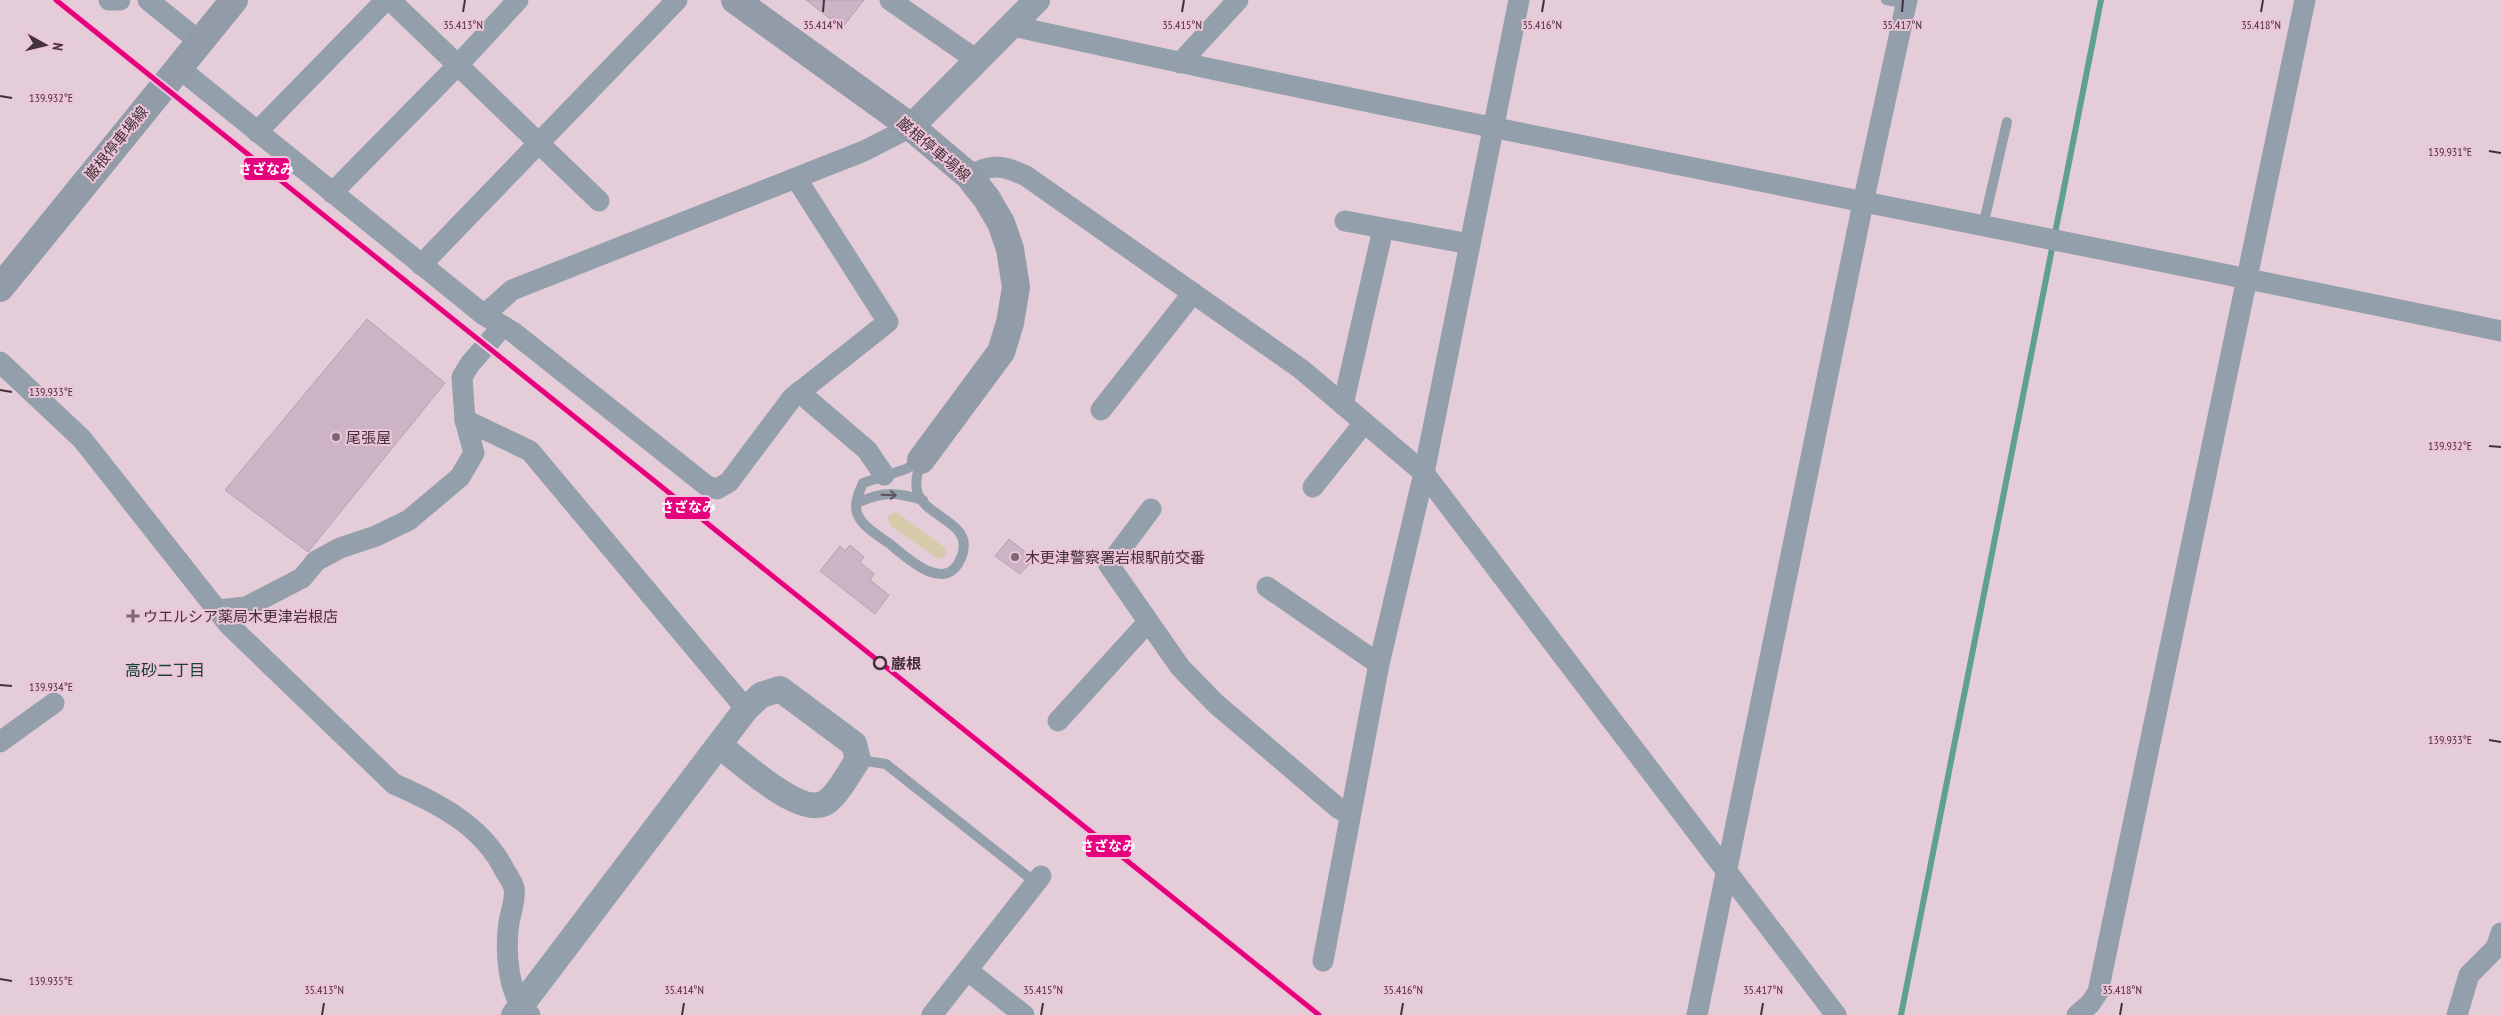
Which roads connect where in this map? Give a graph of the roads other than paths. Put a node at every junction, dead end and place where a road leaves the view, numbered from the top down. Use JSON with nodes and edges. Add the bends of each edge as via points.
{"nodes":[{"id":1,"x":109,"y":0,"type":"edge"},
{"id":2,"x":120,"y":0,"type":"edge"},
{"id":3,"x":148,"y":0,"type":"edge"},
{"id":4,"x":234,"y":0,"type":"edge"},
{"id":5,"x":388,"y":0,"type":"edge"},
{"id":6,"x":518,"y":0,"type":"edge"},
{"id":7,"x":677,"y":0,"type":"edge"},
{"id":8,"x":735,"y":0,"type":"edge"},
{"id":9,"x":890,"y":0,"type":"edge"},
{"id":10,"x":1038,"y":0,"type":"edge"},
{"id":11,"x":1238,"y":0,"type":"edge"},
{"id":12,"x":1519,"y":0,"type":"edge"},
{"id":13,"x":2305,"y":0,"type":"edge"},
{"id":14,"x":1900,"y":1,"type":"edge"},
{"id":15,"x":1013,"y":26,"type":"junction"},
{"id":16,"x":200,"y":42,"type":"junction"},
{"id":17,"x":978,"y":61,"type":"junction"},
{"id":18,"x":1180,"y":63,"type":"junction"},
{"id":19,"x":458,"y":65,"type":"junction"},
{"id":20,"x":179,"y":68,"type":"junction"},
{"id":21,"x":2007,"y":122,"type":"dead end"},
{"id":22,"x":1494,"y":126,"type":"junction"},
{"id":23,"x":911,"y":127,"type":"junction"},
{"id":24,"x":257,"y":132,"type":"junction"},
{"id":25,"x":538,"y":143,"type":"junction"},
{"id":26,"x":969,"y":176,"type":"junction"},
{"id":27,"x":796,"y":178,"type":"junction"},
{"id":28,"x":332,"y":193,"type":"junction"},
{"id":29,"x":599,"y":201,"type":"dead end"},
{"id":30,"x":1863,"y":203,"type":"junction"},
{"id":31,"x":1345,"y":221,"type":"dead end"},
{"id":32,"x":1984,"y":226,"type":"junction"},
{"id":33,"x":1383,"y":229,"type":"junction"},
{"id":34,"x":1470,"y":244,"type":"junction"},
{"id":35,"x":421,"y":265,"type":"junction"},
{"id":36,"x":2248,"y":278,"type":"junction"},
{"id":37,"x":0,"y":288,"type":"edge"},
{"id":38,"x":1193,"y":293,"type":"junction"},
{"id":39,"x":484,"y":315,"type":"junction"},
{"id":40,"x":503,"y":326,"type":"junction"},
{"id":41,"x":2501,"y":331,"type":"edge"},
{"id":42,"x":0,"y":362,"type":"edge"},
{"id":43,"x":799,"y":392,"type":"junction"},
{"id":44,"x":1343,"y":405,"type":"junction"},
{"id":45,"x":1101,"y":410,"type":"dead end"},
{"id":46,"x":465,"y":420,"type":"junction"},
{"id":47,"x":1364,"y":423,"type":"junction"},
{"id":48,"x":921,"y":460,"type":"junction"},
{"id":49,"x":1424,"y":474,"type":"junction"},
{"id":50,"x":884,"y":475,"type":"junction"},
{"id":51,"x":1314,"y":487,"type":"dead end"},
{"id":52,"x":922,"y":500,"type":"junction"},
{"id":53,"x":857,"y":503,"type":"junction"},
{"id":54,"x":1151,"y":509,"type":"dead end"},
{"id":55,"x":1267,"y":587,"type":"dead end"},
{"id":56,"x":218,"y":610,"type":"junction"},
{"id":57,"x":1148,"y":622,"type":"junction"},
{"id":58,"x":1379,"y":664,"type":"junction"},
{"id":59,"x":54,"y":703,"type":"dead end"},
{"id":60,"x":746,"y":709,"type":"junction"},
{"id":61,"x":1058,"y":721,"type":"dead end"},
{"id":62,"x":0,"y":742,"type":"edge"},
{"id":63,"x":719,"y":745,"type":"junction"},
{"id":64,"x":858,"y":760,"type":"junction"},
{"id":65,"x":1350,"y":815,"type":"junction"},
{"id":66,"x":1727,"y":873,"type":"junction"},
{"id":67,"x":1038,"y":880,"type":"joint"},
{"id":68,"x":2501,"y":933,"type":"edge"},
{"id":69,"x":1324,"y":961,"type":"dead end"},
{"id":70,"x":967,"y":970,"type":"junction"},
{"id":71,"x":521,"y":1012,"type":"edge"},
{"id":72,"x":932,"y":1015,"type":"edge"},
{"id":73,"x":1024,"y":1015,"type":"edge"},
{"id":74,"x":1697,"y":1015,"type":"edge"},
{"id":75,"x":1836,"y":1015,"type":"edge"},
{"id":76,"x":2077,"y":1015,"type":"edge"},
{"id":77,"x":2457,"y":1015,"type":"edge"}],
"edges":[{"from":1,"to":2,"type":"street"},
{"from":3,"to":16,"type":"street"},
{"from":4,"to":16,"type":"main road","name":"巌根停車場線"},
{"from":5,"to":19,"type":"street"},
{"from":5,"to":24,"type":"street"},
{"from":6,"to":19,"type":"street"},
{"from":7,"to":25,"type":"street"},
{"from":8,"to":23,"type":"main road","name":"巌根停車場線"},
{"from":9,"to":17,"type":"street"},
{"from":10,"to":15,"type":"street"},
{"from":11,"to":18,"type":"street"},
{"from":12,"to":22,"type":"street"},
{"from":13,"to":36,"type":"street"},
{"from":14,"to":30,"type":"street"},
{"from":15,"to":17,"type":"street"},
{"from":15,"to":18,"type":"street"},
{"from":16,"to":20,"type":"main road","name":"巌根停車場線"},
{"from":17,"to":23,"type":"street"},
{"from":18,"to":22,"type":"street"},
{"from":19,"to":25,"type":"street"},
{"from":19,"to":28,"type":"street"},
{"from":20,"to":24,"type":"street"},
{"from":20,"to":37,"type":"main road","name":"巌根停車場線"},
{"from":21,"to":32,"type":"lane"},
{"from":22,"to":30,"type":"street"},
{"from":22,"to":34,"type":"street"},
{"from":23,"to":26,"type":"main road","name":"巌根停車場線"},
{"from":23,"to":27,"type":"street","via":[[864,151]]},
{"from":24,"to":28,"type":"street"},
{"from":25,"to":29,"type":"street"},
{"from":25,"to":35,"type":"street"},
{"from":26,"to":38,"type":"street","via":[[987,166],[1009,168],[1026,176]]},
{"from":26,"to":48,"type":"main road","name":"巌根停車場線","via":[[988,199],[1001,223],[1010,249],[1016,287],[1001,352]]},
{"from":27,"to":39,"type":"street","via":[[512,290]]},
{"from":27,"to":43,"type":"street","via":[[888,322]]},
{"from":28,"to":35,"type":"street"},
{"from":30,"to":32,"type":"street"},
{"from":30,"to":66,"type":"street"},
{"from":31,"to":33,"type":"street"},
{"from":32,"to":36,"type":"street"},
{"from":33,"to":34,"type":"street"},
{"from":33,"to":44,"type":"street"},
{"from":34,"to":49,"type":"street"},
{"from":35,"to":39,"type":"street"},
{"from":36,"to":41,"type":"street"},
{"from":36,"to":76,"type":"street","via":[[2098,992]]},
{"from":38,"to":44,"type":"street","via":[[1301,369]]},
{"from":38,"to":45,"type":"street"},
{"from":39,"to":40,"type":"street"},
{"from":40,"to":43,"type":"street","via":[[707,486],[717,489],[729,482]]},
{"from":40,"to":46,"type":"street","via":[[462,377]]},
{"from":42,"to":56,"type":"street","via":[[82,440]]},
{"from":43,"to":50,"type":"street","via":[[867,450]]},
{"from":44,"to":47,"type":"street"},
{"from":46,"to":56,"type":"street","via":[[474,453],[454,483],[409,520],[340,548],[316,561],[302,578],[246,607]]},
{"from":46,"to":60,"type":"street","via":[[530,451]]},
{"from":47,"to":49,"type":"street"},
{"from":47,"to":51,"type":"street"},
{"from":48,"to":50,"type":"lane","via":[[906,469]]},
{"from":48,"to":52,"type":"lane","via":[[916,478]]},
{"from":49,"to":58,"type":"street"},
{"from":49,"to":66,"type":"street"},
{"from":50,"to":53,"type":"lane","via":[[863,483]]},
{"from":53,"to":52,"type":"lane","one_way":true,"via":[[876,494]]},
{"from":52,"to":53,"type":"lane","via":[[958,529],[964,544],[962,558],[954,570],[943,574],[922,570],[865,525],[857,512]]},
{"from":54,"to":57,"type":"street","via":[[1109,566]]},
{"from":55,"to":58,"type":"street"},
{"from":56,"to":71,"type":"street","via":[[229,625],[394,784],[462,819],[496,853],[514,888],[507,948],[508,965]]},
{"from":57,"to":61,"type":"street"},
{"from":57,"to":65,"type":"street","via":[[1180,667],[1215,703]]},
{"from":58,"to":65,"type":"street"},
{"from":59,"to":62,"type":"street"},
{"from":60,"to":63,"type":"street"},
{"from":60,"to":64,"type":"street","via":[[761,695],[780,689],[854,744]]},
{"from":63,"to":64,"type":"street","via":[[785,795],[814,806],[828,801]]},
{"from":63,"to":71,"type":"street"},
{"from":64,"to":67,"type":"lane","via":[[886,764]]},
{"from":65,"to":69,"type":"street"},
{"from":66,"to":74,"type":"street"},
{"from":66,"to":75,"type":"street"},
{"from":67,"to":70,"type":"street"},
{"from":68,"to":77,"type":"street","via":[[2496,948],[2469,975]]},
{"from":70,"to":72,"type":"street"},
{"from":70,"to":73,"type":"street"}]}
